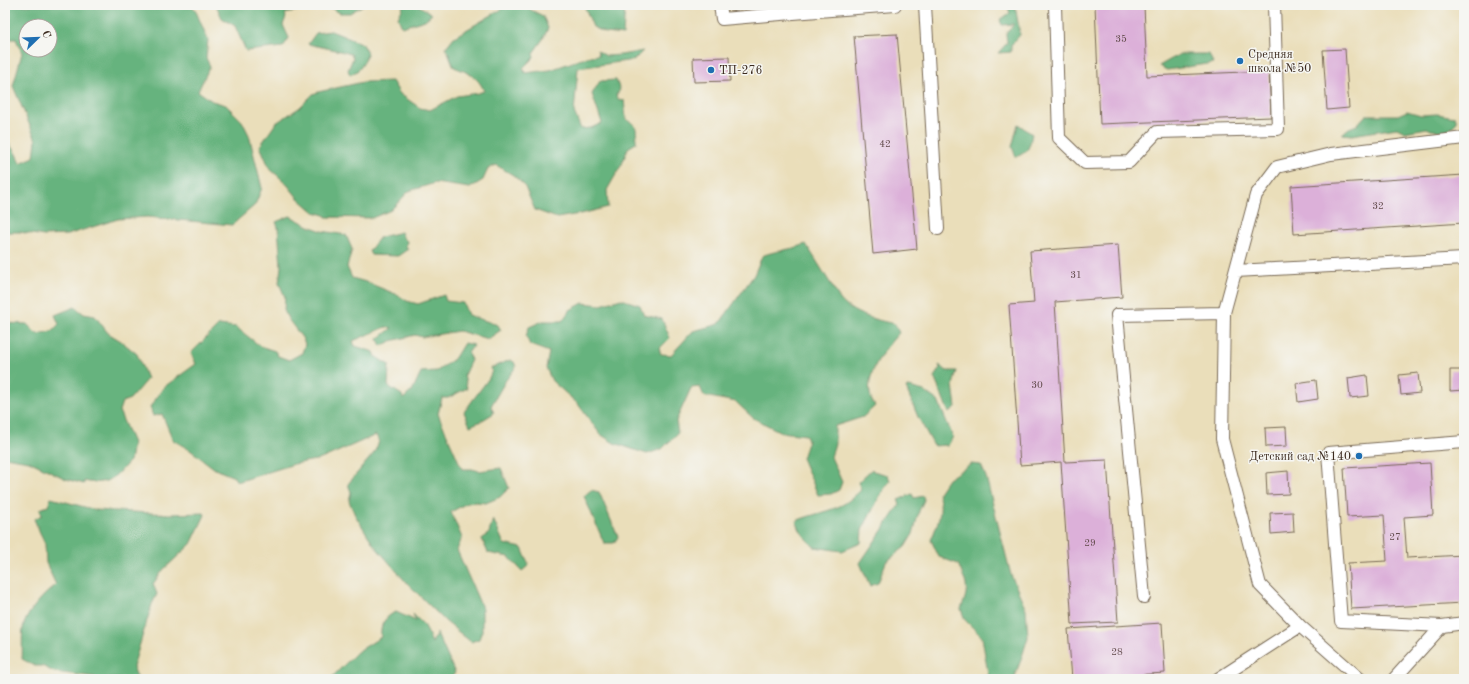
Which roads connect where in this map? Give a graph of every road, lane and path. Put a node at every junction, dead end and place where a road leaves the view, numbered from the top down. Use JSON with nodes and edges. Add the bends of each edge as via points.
{"nodes":[{"id":1,"x":720,"y":5,"type":"edge"},
{"id":2,"x":895,"y":5,"type":"edge"},
{"id":3,"x":925,"y":5,"type":"edge"},
{"id":4,"x":1055,"y":5,"type":"edge"},
{"id":5,"x":1274,"y":5,"type":"edge"},
{"id":6,"x":818,"y":8,"type":"edge"},
{"id":7,"x":1464,"y":138,"type":"edge"},
{"id":8,"x":938,"y":229,"type":"dead end"},
{"id":9,"x":1464,"y":259,"type":"edge"},
{"id":10,"x":1236,"y":271,"type":"junction"},
{"id":11,"x":1224,"y":313,"type":"junction"},
{"id":12,"x":1464,"y":442,"type":"edge"},
{"id":13,"x":1144,"y":597,"type":"dead end"},
{"id":14,"x":1464,"y":623,"type":"edge"},
{"id":15,"x":1300,"y":626,"type":"junction"},
{"id":16,"x":1442,"y":626,"type":"junction"},
{"id":17,"x":1349,"y":674,"type":"edge"},
{"id":18,"x":1218,"y":679,"type":"edge"},
{"id":19,"x":1360,"y":679,"type":"edge"},
{"id":20,"x":1394,"y":679,"type":"edge"}],
"edges":[{"from":1,"to":6,"type":"lane","via":[[722,19]]},
{"from":2,"to":6,"type":"lane"},
{"from":3,"to":8,"type":"lane"},
{"from":4,"to":5,"type":"lane","via":[[1059,138],[1085,163],[1129,162],[1157,132],[1278,129]]},
{"from":7,"to":10,"type":"lane","via":[[1331,154],[1277,167],[1256,195]]},
{"from":9,"to":10,"type":"lane"},
{"from":10,"to":11,"type":"lane"},
{"from":11,"to":13,"type":"lane","via":[[1117,315]]},
{"from":11,"to":15,"type":"lane","via":[[1222,439],[1260,585]]},
{"from":12,"to":16,"type":"lane","via":[[1328,453],[1340,621]]},
{"from":14,"to":16,"type":"lane"},
{"from":15,"to":17,"type":"lane"},
{"from":15,"to":18,"type":"lane"},
{"from":16,"to":20,"type":"lane"},
{"from":17,"to":19,"type":"lane"}]}
